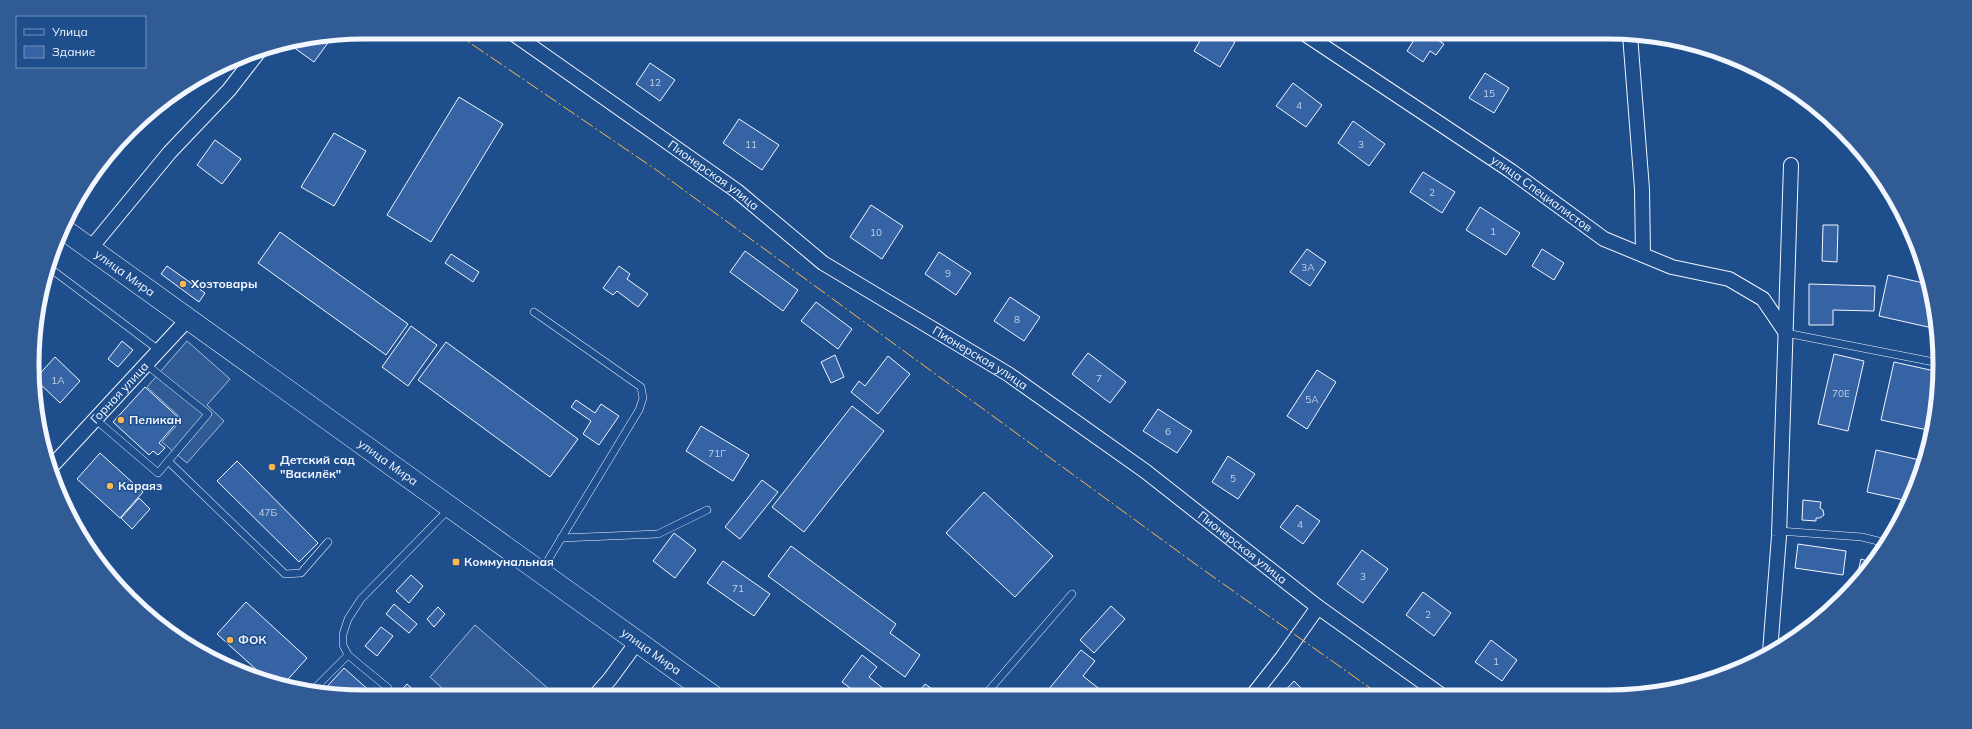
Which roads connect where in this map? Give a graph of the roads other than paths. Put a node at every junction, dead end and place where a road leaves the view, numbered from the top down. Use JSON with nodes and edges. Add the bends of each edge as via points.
{"nodes":[{"id":1,"x":521,"y":39,"type":"edge"},
{"id":2,"x":1312,"y":39,"type":"edge"},
{"id":3,"x":1630,"y":40,"type":"edge"},
{"id":4,"x":253,"y":59,"type":"edge"},
{"id":5,"x":1791,"y":165,"type":"dead end"},
{"id":6,"x":68,"y":232,"type":"edge"},
{"id":7,"x":90,"y":249,"type":"junction"},
{"id":8,"x":1643,"y":255,"type":"junction"},
{"id":9,"x":52,"y":272,"type":"edge"},
{"id":10,"x":534,"y":312,"type":"dead end"},
{"id":11,"x":189,"y":318,"type":"junction"},
{"id":12,"x":1786,"y":333,"type":"junction"},
{"id":13,"x":160,"y":351,"type":"junction"},
{"id":14,"x":1933,"y":362,"type":"edge"},
{"id":15,"x":147,"y":365,"type":"junction"},
{"id":16,"x":95,"y":419,"type":"junction"},
{"id":17,"x":168,"y":461,"type":"junction"},
{"id":18,"x":54,"y":463,"type":"edge"},
{"id":19,"x":451,"y":507,"type":"junction"},
{"id":20,"x":707,"y":510,"type":"dead end"},
{"id":21,"x":1779,"y":531,"type":"junction"},
{"id":22,"x":561,"y":538,"type":"junction"},
{"id":23,"x":328,"y":542,"type":"dead end"},
{"id":24,"x":1880,"y":542,"type":"edge"},
{"id":25,"x":541,"y":572,"type":"junction"},
{"id":26,"x":1072,"y":594,"type":"dead end"},
{"id":27,"x":1318,"y":607,"type":"junction"},
{"id":28,"x":637,"y":642,"type":"junction"},
{"id":29,"x":1770,"y":646,"type":"edge"},
{"id":30,"x":348,"y":654,"type":"junction"},
{"id":31,"x":317,"y":686,"type":"edge"},
{"id":32,"x":388,"y":688,"type":"dead end"},
{"id":33,"x":600,"y":690,"type":"edge"},
{"id":34,"x":705,"y":690,"type":"edge"},
{"id":35,"x":989,"y":690,"type":"edge"},
{"id":36,"x":1257,"y":690,"type":"edge"},
{"id":37,"x":1434,"y":690,"type":"edge"}],
"edges":[{"from":1,"to":27,"type":"street","name":"Пионерская улица","via":[[737,191],[823,263],[1008,374],[1145,471]]},
{"from":2,"to":8,"type":"street","name":"улица Специалистов","via":[[1510,171],[1604,239]]},
{"from":3,"to":8,"type":"street","via":[[1642,189]]},
{"from":4,"to":7,"type":"street","via":[[229,90],[170,152]]},
{"from":5,"to":12,"type":"street"},
{"from":6,"to":7,"type":"main road","name":"улица Мира"},
{"from":7,"to":11,"type":"main road","name":"улица Мира"},
{"from":8,"to":12,"type":"street","name":"улица Специалистов","via":[[1672,267],[1728,279],[1763,299]]},
{"from":9,"to":13,"type":"lane"},
{"from":10,"to":22,"type":"lane","via":[[641,387],[643,398],[640,410]]},
{"from":11,"to":13,"type":"street","name":"Горная улица"},
{"from":11,"to":19,"type":"main road","name":"улица Мира"},
{"from":12,"to":14,"type":"lane"},
{"from":12,"to":21,"type":"street"},
{"from":13,"to":15,"type":"street","name":"Горная улица"},
{"from":15,"to":16,"type":"street","name":"Горная улица"},
{"from":15,"to":17,"type":"lane","via":[[208,414]]},
{"from":16,"to":17,"type":"lane","via":[[158,473]]},
{"from":16,"to":18,"type":"street","name":"Горная улица"},
{"from":17,"to":23,"type":"lane","via":[[285,574],[301,573]]},
{"from":19,"to":25,"type":"main road","name":"улица Мира"},
{"from":19,"to":30,"type":"lane","via":[[360,599],[348,619],[343,634],[343,645]]},
{"from":20,"to":22,"type":"lane","via":[[658,534]]},
{"from":21,"to":24,"type":"lane","via":[[1862,537]]},
{"from":21,"to":29,"type":"street"},
{"from":22,"to":25,"type":"lane"},
{"from":25,"to":28,"type":"main road","name":"улица Мира"},
{"from":26,"to":35,"type":"lane"},
{"from":27,"to":36,"type":"street"},
{"from":27,"to":37,"type":"street","name":"Пионерская улица"},
{"from":28,"to":33,"type":"street"},
{"from":28,"to":34,"type":"main road","name":"улица Мира"},
{"from":30,"to":31,"type":"lane"},
{"from":30,"to":32,"type":"lane"}]}
